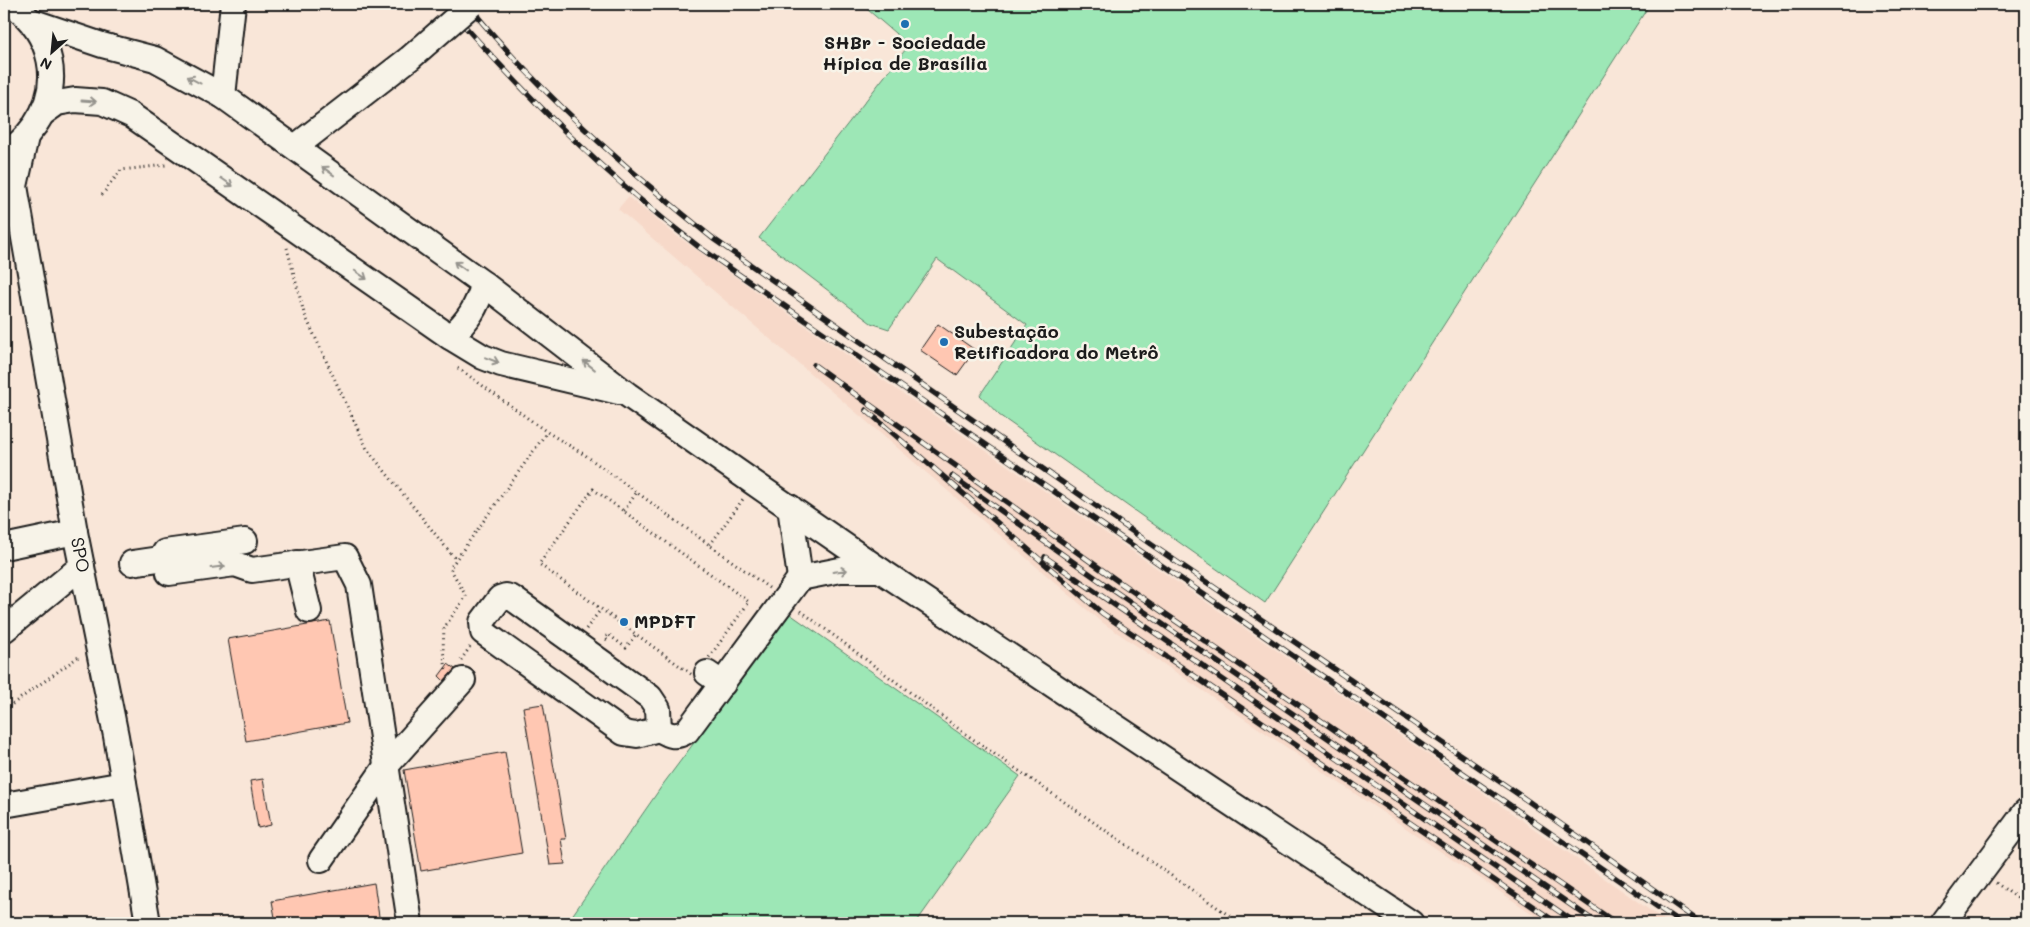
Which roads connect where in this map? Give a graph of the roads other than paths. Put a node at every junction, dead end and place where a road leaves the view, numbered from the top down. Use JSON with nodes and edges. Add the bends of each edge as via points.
{"nodes":[{"id":1,"x":12,"y":4,"type":"edge"},
{"id":2,"x":233,"y":4,"type":"edge"},
{"id":3,"x":472,"y":4,"type":"edge"},
{"id":4,"x":31,"y":20,"type":"junction"},
{"id":5,"x":223,"y":96,"type":"junction"},
{"id":6,"x":43,"y":113,"type":"junction"},
{"id":7,"x":26,"y":137,"type":"junction"},
{"id":8,"x":295,"y":147,"type":"junction"},
{"id":9,"x":4,"y":152,"type":"edge"},
{"id":10,"x":9,"y":178,"type":"edge"},
{"id":11,"x":484,"y":284,"type":"junction"},
{"id":12,"x":450,"y":337,"type":"junction"},
{"id":13,"x":628,"y":395,"type":"junction"},
{"id":14,"x":790,"y":507,"type":"junction"},
{"id":15,"x":75,"y":532,"type":"junction"},
{"id":16,"x":245,"y":541,"type":"dead end"},
{"id":17,"x":4,"y":547,"type":"edge"},
{"id":18,"x":167,"y":561,"type":"junction"},
{"id":19,"x":132,"y":563,"type":"dead end"},
{"id":20,"x":298,"y":564,"type":"junction"},
{"id":21,"x":82,"y":566,"type":"junction"},
{"id":22,"x":880,"y":570,"type":"junction"},
{"id":23,"x":800,"y":578,"type":"junction"},
{"id":24,"x":309,"y":610,"type":"dead end"},
{"id":25,"x":4,"y":630,"type":"edge"},
{"id":26,"x":457,"y":679,"type":"road end"},
{"id":27,"x":659,"y":729,"type":"junction"},
{"id":28,"x":387,"y":765,"type":"junction"},
{"id":29,"x":124,"y":784,"type":"junction"},
{"id":30,"x":4,"y":805,"type":"edge"},
{"id":31,"x":2026,"y":811,"type":"edge"},
{"id":32,"x":321,"y":860,"type":"dead end"},
{"id":33,"x":148,"y":923,"type":"edge"},
{"id":34,"x":410,"y":923,"type":"edge"},
{"id":35,"x":1411,"y":923,"type":"edge"},
{"id":36,"x":1944,"y":923,"type":"edge"}],
"edges":[{"from":1,"to":4,"type":"street"},
{"from":2,"to":5,"type":"street"},
{"from":3,"to":8,"type":"street","bridge":true,"via":[[410,58]]},
{"from":5,"to":4,"type":"street","one_way":true,"via":[[155,59],[102,45]]},
{"from":4,"to":6,"type":"street","via":[[44,42],[51,65],[50,89]]},
{"from":5,"to":8,"type":"street"},
{"from":6,"to":7,"type":"street"},
{"from":6,"to":12,"type":"street","one_way":true,"via":[[57,103],[75,100],[102,102],[131,115]]},
{"from":7,"to":9,"type":"street"},
{"from":7,"to":10,"type":"street","name":"SPO"},
{"from":11,"to":8,"type":"street","one_way":true},
{"from":10,"to":15,"type":"street","name":"SPO"},
{"from":11,"to":12,"type":"street","via":[[467,321]]},
{"from":13,"to":11,"type":"street","one_way":true},
{"from":12,"to":13,"type":"street","one_way":true,"via":[[501,364]]},
{"from":13,"to":14,"type":"street"},
{"from":14,"to":22,"type":"street"},
{"from":14,"to":23,"type":"street"},
{"from":15,"to":17,"type":"street"},
{"from":15,"to":21,"type":"street","name":"SPO"},
{"from":16,"to":18,"type":"street"},
{"from":18,"to":19,"type":"street"},
{"from":18,"to":20,"type":"street","one_way":true,"via":[[235,564],[252,570]]},
{"from":20,"to":24,"type":"street"},
{"from":20,"to":28,"type":"street","via":[[345,557],[359,585]]},
{"from":21,"to":25,"type":"street"},
{"from":21,"to":29,"type":"street","name":"SPO"},
{"from":23,"to":22,"type":"street","one_way":true,"via":[[840,570]]},
{"from":22,"to":35,"type":"street"},
{"from":23,"to":27,"type":"street","via":[[715,678],[687,732],[670,736]]},
{"from":26,"to":28,"type":"street"},
{"from":27,"to":27,"type":"street","via":[[658,709],[650,697],[512,598],[500,598],[482,622],[483,632],[624,733],[637,735]]},
{"from":28,"to":32,"type":"street"},
{"from":28,"to":34,"type":"street"},
{"from":29,"to":30,"type":"street"},
{"from":29,"to":33,"type":"street","name":"SPO"},
{"from":31,"to":36,"type":"street"}]}
